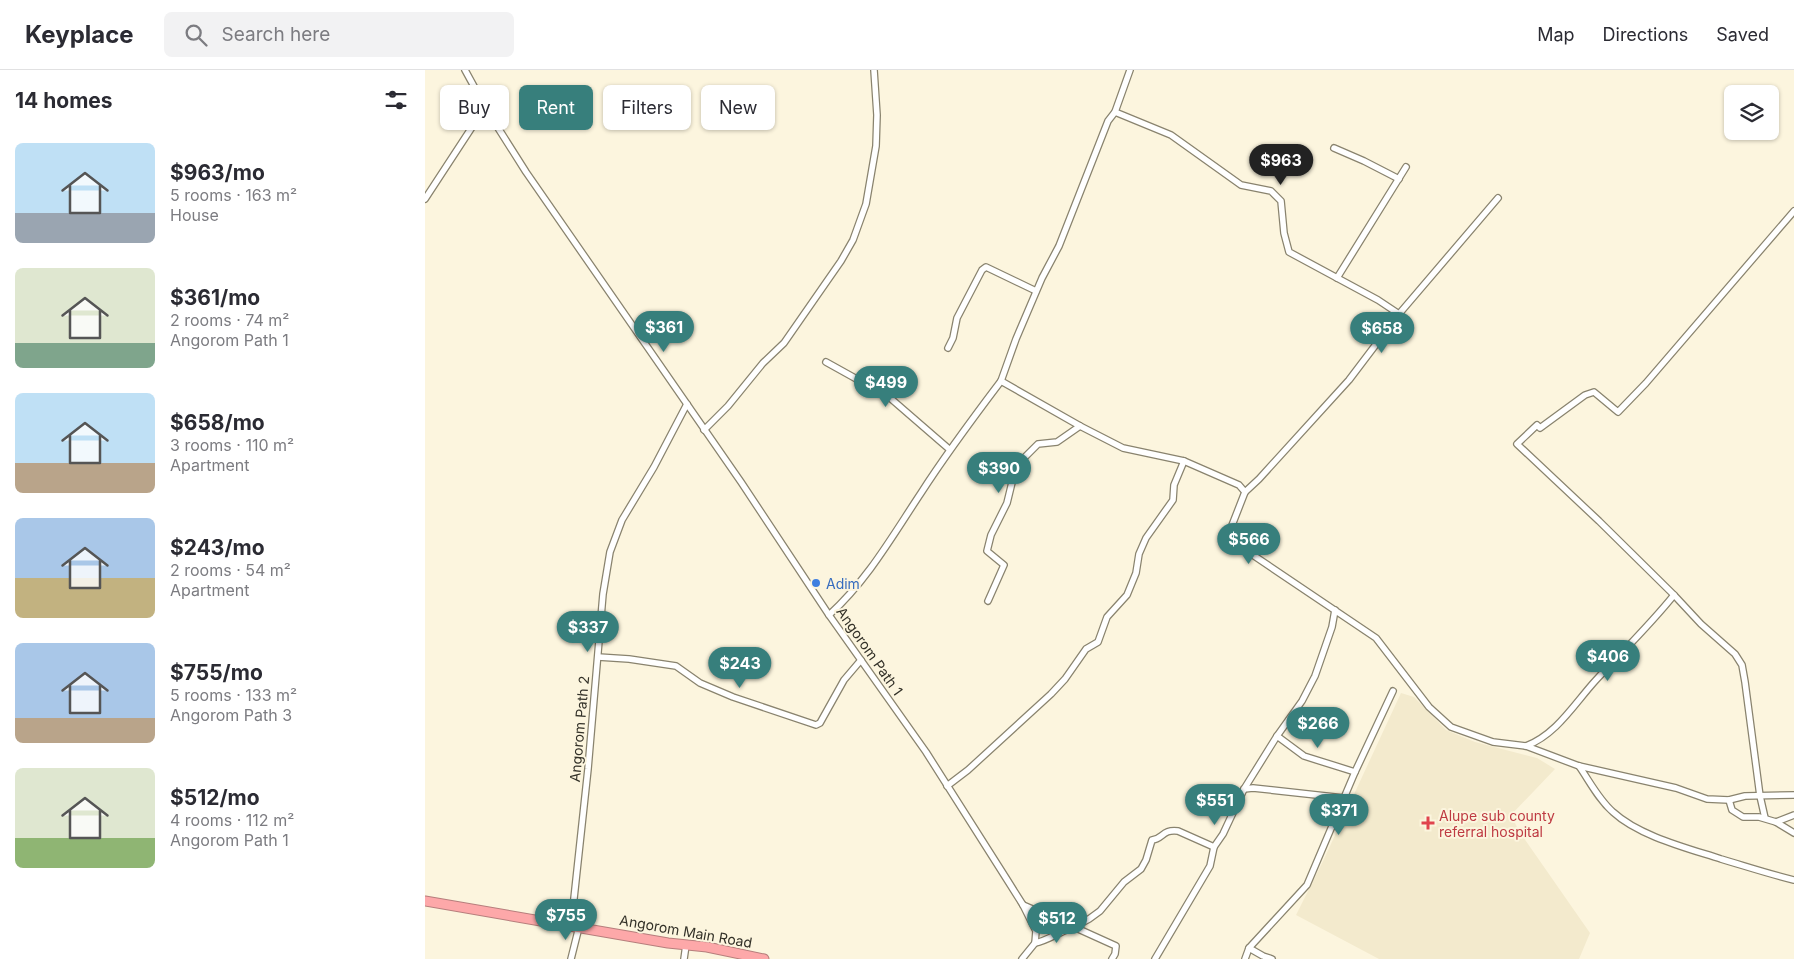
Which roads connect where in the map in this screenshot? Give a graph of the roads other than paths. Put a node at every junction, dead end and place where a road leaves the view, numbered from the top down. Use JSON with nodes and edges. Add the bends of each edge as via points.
{"nodes":[{"id":1,"x":465,"y":70,"type":"edge"},
{"id":2,"x":874,"y":70,"type":"edge"},
{"id":3,"x":1131,"y":70,"type":"edge"},
{"id":4,"x":473,"y":85,"type":"edge"},
{"id":5,"x":1115,"y":112,"type":"junction"},
{"id":6,"x":470,"y":130,"type":"edge"},
{"id":7,"x":499,"y":130,"type":"edge"},
{"id":8,"x":1334,"y":148,"type":"dead end"},
{"id":9,"x":1406,"y":168,"type":"dead end"},
{"id":10,"x":1399,"y":179,"type":"junction"},
{"id":11,"x":1498,"y":198,"type":"dead end"},
{"id":12,"x":425,"y":199,"type":"edge"},
{"id":13,"x":1794,"y":211,"type":"edge"},
{"id":14,"x":1337,"y":278,"type":"junction"},
{"id":15,"x":1036,"y":291,"type":"junction"},
{"id":16,"x":1399,"y":314,"type":"junction"},
{"id":17,"x":948,"y":348,"type":"dead end"},
{"id":18,"x":826,"y":362,"type":"dead end"},
{"id":19,"x":1001,"y":381,"type":"junction"},
{"id":20,"x":687,"y":404,"type":"junction"},
{"id":21,"x":1080,"y":426,"type":"junction"},
{"id":22,"x":705,"y":430,"type":"junction"},
{"id":23,"x":949,"y":450,"type":"junction"},
{"id":24,"x":1184,"y":461,"type":"junction"},
{"id":25,"x":1245,"y":492,"type":"junction"},
{"id":26,"x":1674,"y":595,"type":"junction"},
{"id":27,"x":988,"y":601,"type":"dead end"},
{"id":28,"x":1335,"y":610,"type":"junction"},
{"id":29,"x":829,"y":615,"type":"junction"},
{"id":30,"x":598,"y":657,"type":"junction"},
{"id":31,"x":861,"y":660,"type":"junction"},
{"id":32,"x":1393,"y":691,"type":"dead end"},
{"id":33,"x":1277,"y":736,"type":"junction"},
{"id":34,"x":1526,"y":746,"type":"junction"},
{"id":35,"x":1579,"y":766,"type":"junction"},
{"id":36,"x":1355,"y":772,"type":"junction"},
{"id":37,"x":947,"y":786,"type":"junction"},
{"id":38,"x":1244,"y":789,"type":"junction"},
{"id":39,"x":1761,"y":796,"type":"junction"},
{"id":40,"x":1794,"y":796,"type":"edge"},
{"id":41,"x":1344,"y":798,"type":"junction"},
{"id":42,"x":1729,"y":800,"type":"junction"},
{"id":43,"x":1794,"y":815,"type":"edge"},
{"id":44,"x":1765,"y":818,"type":"junction"},
{"id":45,"x":1776,"y":822,"type":"junction"},
{"id":46,"x":1794,"y":833,"type":"edge"},
{"id":47,"x":1214,"y":848,"type":"junction"},
{"id":48,"x":1794,"y":880,"type":"edge"},
{"id":49,"x":425,"y":901,"type":"edge"},
{"id":50,"x":1023,"y":905,"type":"junction"},
{"id":51,"x":575,"y":926,"type":"junction"},
{"id":52,"x":1074,"y":926,"type":"junction"},
{"id":53,"x":1035,"y":943,"type":"junction"},
{"id":54,"x":686,"y":945,"type":"junction"},
{"id":55,"x":1249,"y":948,"type":"junction"},
{"id":56,"x":571,"y":959,"type":"edge"},
{"id":57,"x":684,"y":959,"type":"edge"},
{"id":58,"x":764,"y":959,"type":"edge"},
{"id":59,"x":1022,"y":959,"type":"edge"},
{"id":60,"x":1112,"y":959,"type":"edge"},
{"id":61,"x":1155,"y":959,"type":"edge"},
{"id":62,"x":1245,"y":959,"type":"edge"},
{"id":63,"x":1271,"y":959,"type":"edge"}],
"edges":[{"from":1,"to":4,"type":"street","name":"Angorom Path 1"},
{"from":2,"to":22,"type":"street","via":[[876,146],[866,204],[853,240],[784,343]]},
{"from":3,"to":5,"type":"street"},
{"from":5,"to":14,"type":"street","via":[[1171,135],[1241,185],[1271,191],[1281,201],[1289,252]]},
{"from":5,"to":15,"type":"street","via":[[1059,246]]},
{"from":6,"to":12,"type":"street"},
{"from":7,"to":20,"type":"street","name":"Angorom Path 1","via":[[525,172]]},
{"from":8,"to":10,"type":"street"},
{"from":9,"to":10,"type":"street"},
{"from":10,"to":14,"type":"street"},
{"from":11,"to":16,"type":"street"},
{"from":13,"to":26,"type":"street","via":[[1618,412],[1594,392],[1540,428],[1537,425],[1517,444]]},
{"from":14,"to":16,"type":"street"},
{"from":15,"to":17,"type":"street","via":[[986,267],[957,318]]},
{"from":15,"to":19,"type":"street"},
{"from":16,"to":25,"type":"street","via":[[1349,380]]},
{"from":18,"to":23,"type":"street","via":[[889,397]]},
{"from":19,"to":21,"type":"street"},
{"from":19,"to":23,"type":"street"},
{"from":20,"to":22,"type":"street","name":"Angorom Path 1"},
{"from":20,"to":30,"type":"street","name":"Angorom Path 2","via":[[629,508],[610,552]]},
{"from":21,"to":24,"type":"street","via":[[1123,448]]},
{"from":21,"to":27,"type":"street","via":[[1057,442],[1038,444],[1016,466],[1007,503],[987,551],[1003,565]]},
{"from":22,"to":29,"type":"street","name":"Angorom Path 1"},
{"from":23,"to":29,"type":"street","via":[[865,577]]},
{"from":24,"to":25,"type":"street","via":[[1239,485]]},
{"from":24,"to":37,"type":"street","via":[[1173,500],[1146,538],[1127,595],[1107,617],[1098,642],[1086,649],[1051,694]]},
{"from":25,"to":28,"type":"street","via":[[1229,532],[1238,545]]},
{"from":26,"to":34,"type":"street","via":[[1559,724]]},
{"from":26,"to":39,"type":"street","via":[[1735,654],[1741,665]]},
{"from":28,"to":33,"type":"street","via":[[1315,676]]},
{"from":28,"to":34,"type":"street","via":[[1376,638],[1429,707],[1451,727],[1493,742]]},
{"from":29,"to":31,"type":"street","name":"Angorom Path 1"},
{"from":30,"to":31,"type":"street","via":[[676,666],[701,683],[733,698],[815,725],[820,723],[844,680]]},
{"from":30,"to":51,"type":"street","name":"Angorom Path 2"},
{"from":31,"to":37,"type":"street","name":"Angorom Path 1"},
{"from":32,"to":36,"type":"street"},
{"from":33,"to":36,"type":"street","via":[[1305,756]]},
{"from":33,"to":38,"type":"street"},
{"from":34,"to":35,"type":"street"},
{"from":35,"to":42,"type":"street","via":[[1676,788],[1707,799]]},
{"from":35,"to":48,"type":"street","via":[[1612,812],[1631,826],[1686,848]]},
{"from":36,"to":41,"type":"street"},
{"from":37,"to":50,"type":"street","name":"Angorom Path 1"},
{"from":38,"to":41,"type":"street"},
{"from":38,"to":47,"type":"street"},
{"from":39,"to":40,"type":"street"},
{"from":39,"to":42,"type":"street"},
{"from":39,"to":44,"type":"street"},
{"from":41,"to":55,"type":"street","via":[[1307,885]]},
{"from":42,"to":44,"type":"street","via":[[1732,810],[1743,817]]},
{"from":43,"to":45,"type":"street"},
{"from":44,"to":45,"type":"street"},
{"from":45,"to":46,"type":"street"},
{"from":47,"to":52,"type":"street","via":[[1178,831],[1163,833],[1152,840],[1141,869],[1124,882],[1098,912]]},
{"from":47,"to":61,"type":"street","via":[[1209,866]]},
{"from":49,"to":51,"type":"highway","name":"Angorom Main Road"},
{"from":50,"to":52,"type":"street"},
{"from":50,"to":53,"type":"street","name":"Angorom Path 1","via":[[1036,931]]},
{"from":51,"to":54,"type":"highway","name":"Angorom Main Road"},
{"from":51,"to":56,"type":"street","name":"Angorom Path 2"},
{"from":52,"to":53,"type":"street"},
{"from":52,"to":60,"type":"street","via":[[1116,946]]},
{"from":53,"to":59,"type":"street"},
{"from":54,"to":57,"type":"street"},
{"from":54,"to":58,"type":"highway","name":"Angorom Main Road"},
{"from":55,"to":62,"type":"street"},
{"from":55,"to":63,"type":"street"}]}
